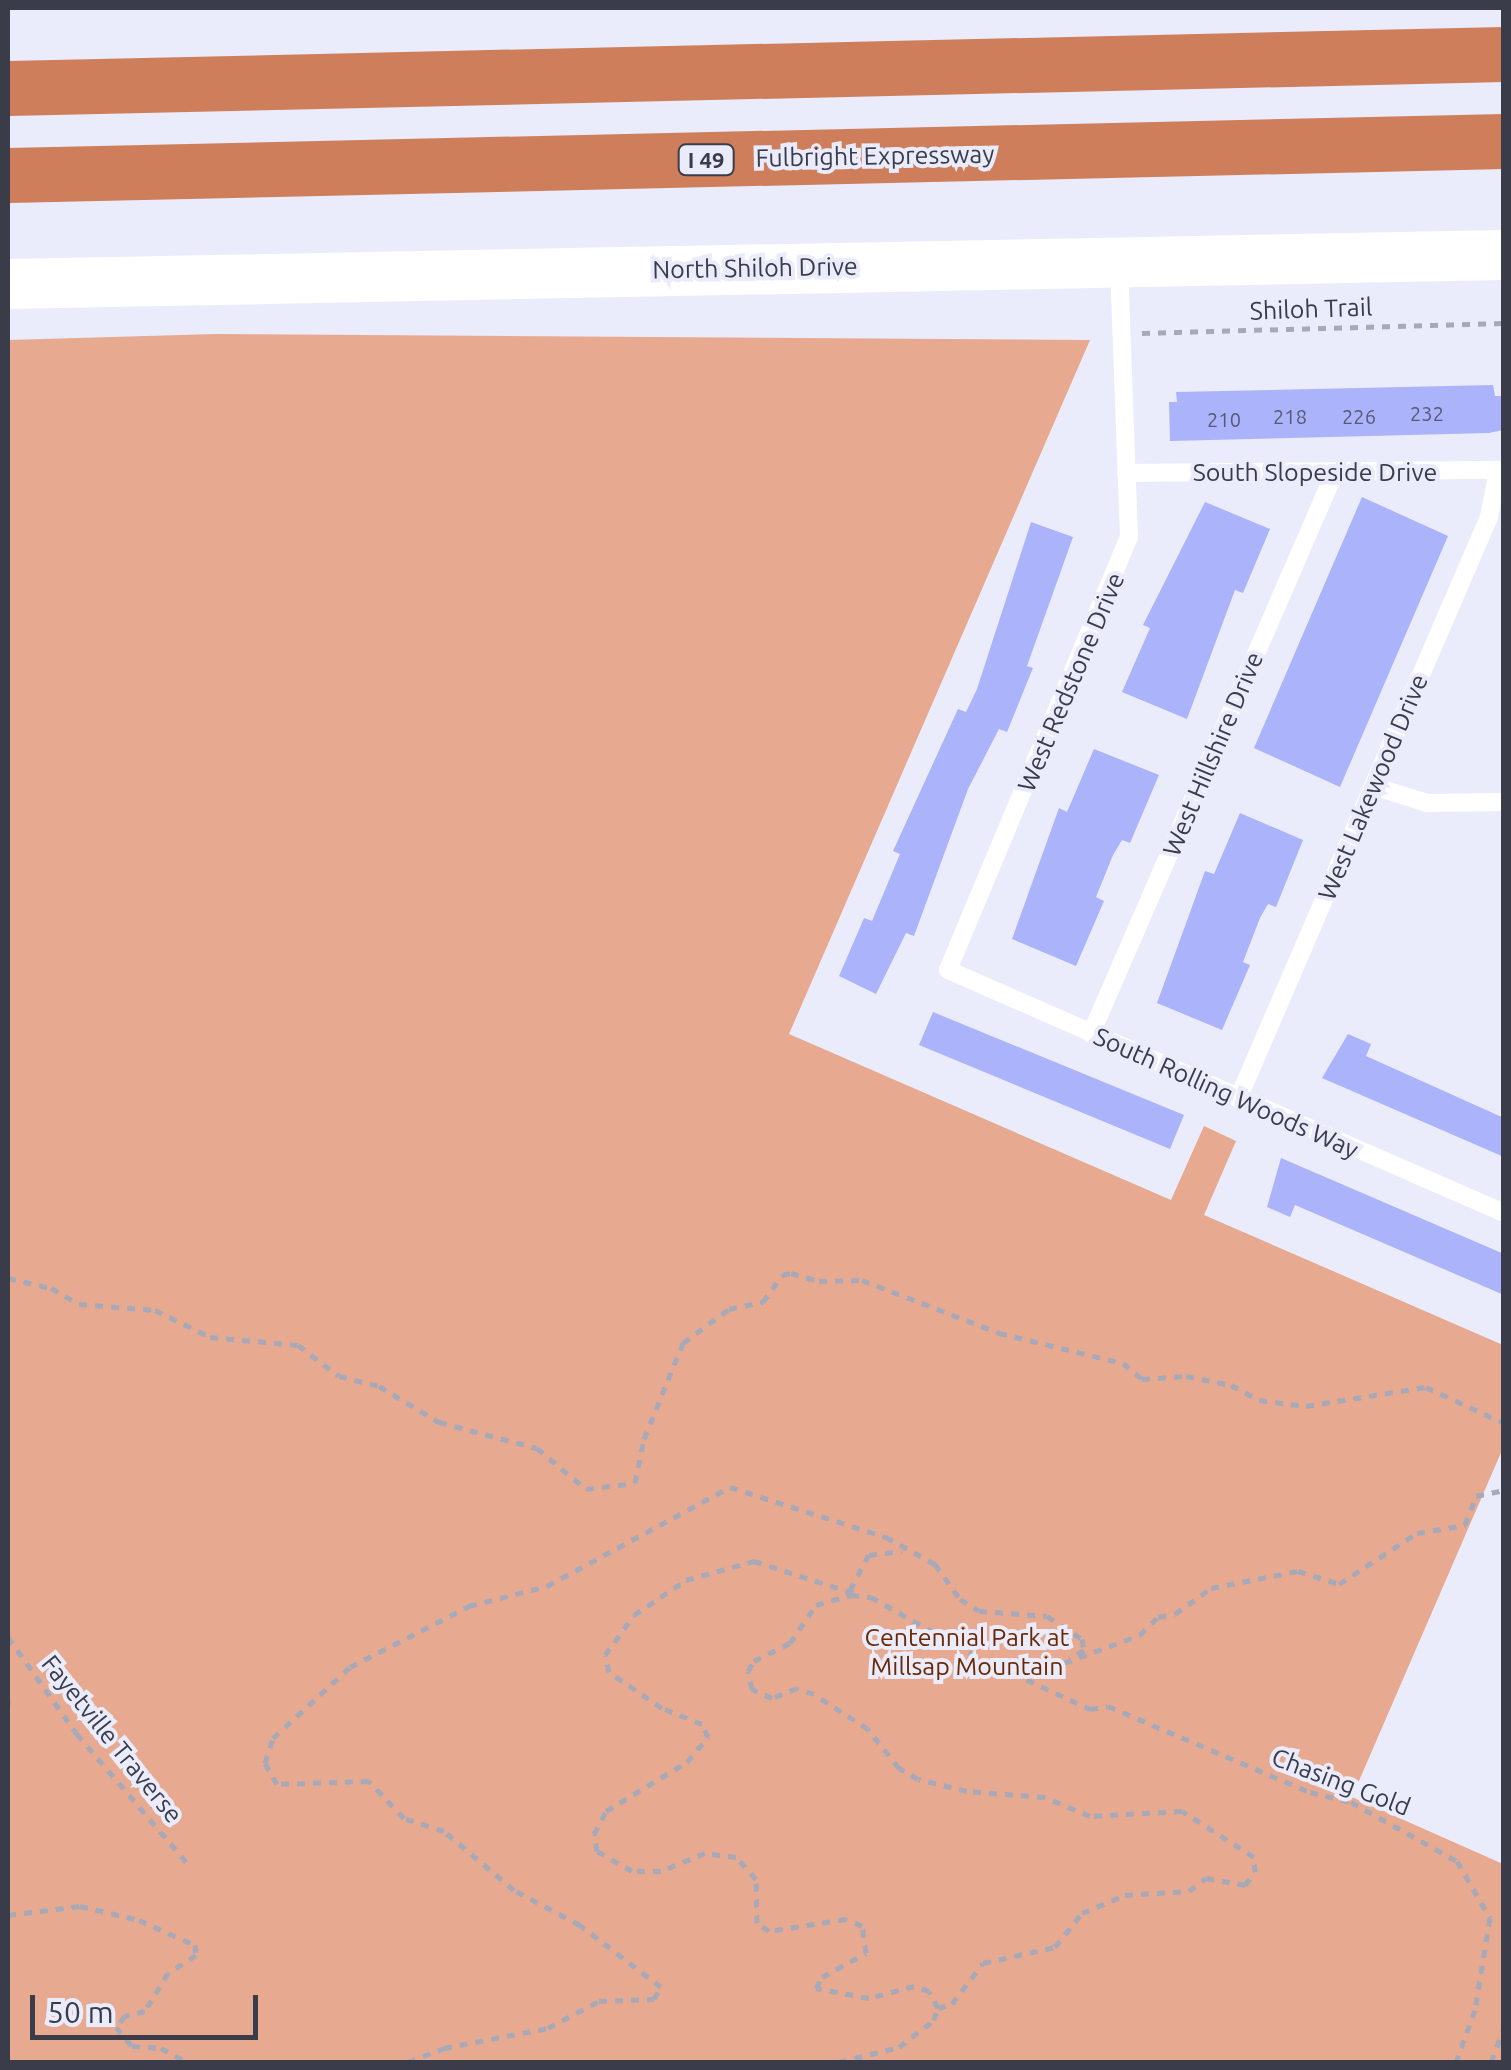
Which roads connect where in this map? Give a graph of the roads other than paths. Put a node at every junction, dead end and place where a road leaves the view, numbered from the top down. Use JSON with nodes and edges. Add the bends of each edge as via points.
{"nodes":[{"id":1,"x":1504,"y":54,"type":"edge"},
{"id":2,"x":8,"y":88,"type":"edge"},
{"id":3,"x":1504,"y":141,"type":"edge"},
{"id":4,"x":1405,"y":144,"type":"junction"},
{"id":5,"x":1504,"y":160,"type":"edge"},
{"id":6,"x":8,"y":176,"type":"edge"},
{"id":7,"x":1504,"y":255,"type":"edge"},
{"id":8,"x":1119,"y":260,"type":"junction"},
{"id":9,"x":8,"y":284,"type":"edge"},
{"id":10,"x":1501,"y":470,"type":"edge"},
{"id":11,"x":1126,"y":473,"type":"junction"},
{"id":12,"x":1334,"y":474,"type":"junction"},
{"id":13,"x":1373,"y":786,"type":"junction"},
{"id":14,"x":1504,"y":802,"type":"edge"},
{"id":15,"x":948,"y":970,"type":"joint"},
{"id":16,"x":1092,"y":1034,"type":"junction"},
{"id":17,"x":1238,"y":1099,"type":"junction"},
{"id":18,"x":1504,"y":1213,"type":"edge"}],
"edges":[{"from":1,"to":2,"type":"highway"},
{"from":3,"to":4,"type":"highway","name":"Fulbright Expressway","number":"I 49"},
{"from":4,"to":5,"type":"highway"},
{"from":4,"to":6,"type":"highway","name":"Fulbright Expressway","number":"I 49"},
{"from":7,"to":8,"type":"main road","name":"North Shiloh Drive"},
{"from":8,"to":9,"type":"main road","name":"North Shiloh Drive"},
{"from":8,"to":11,"type":"lane","name":"West Redstone Drive"},
{"from":10,"to":12,"type":"lane","name":"South Slopeside Drive"},
{"from":10,"to":13,"type":"lane","name":"West Lakewood Drive","via":[[1489,517]]},
{"from":11,"to":12,"type":"lane","name":"South Slopeside Drive"},
{"from":11,"to":15,"type":"lane","name":"West Redstone Drive","via":[[1129,538],[1116,582]]},
{"from":12,"to":16,"type":"lane","name":"West Hillshire Drive"},
{"from":13,"to":14,"type":"lane","via":[[1427,803]]},
{"from":13,"to":17,"type":"lane","name":"West Lakewood Drive"},
{"from":15,"to":16,"type":"lane","name":"South Rolling Woods Way"},
{"from":16,"to":17,"type":"lane","name":"South Rolling Woods Way"},
{"from":17,"to":18,"type":"lane","name":"South Rolling Woods Way"}]}
